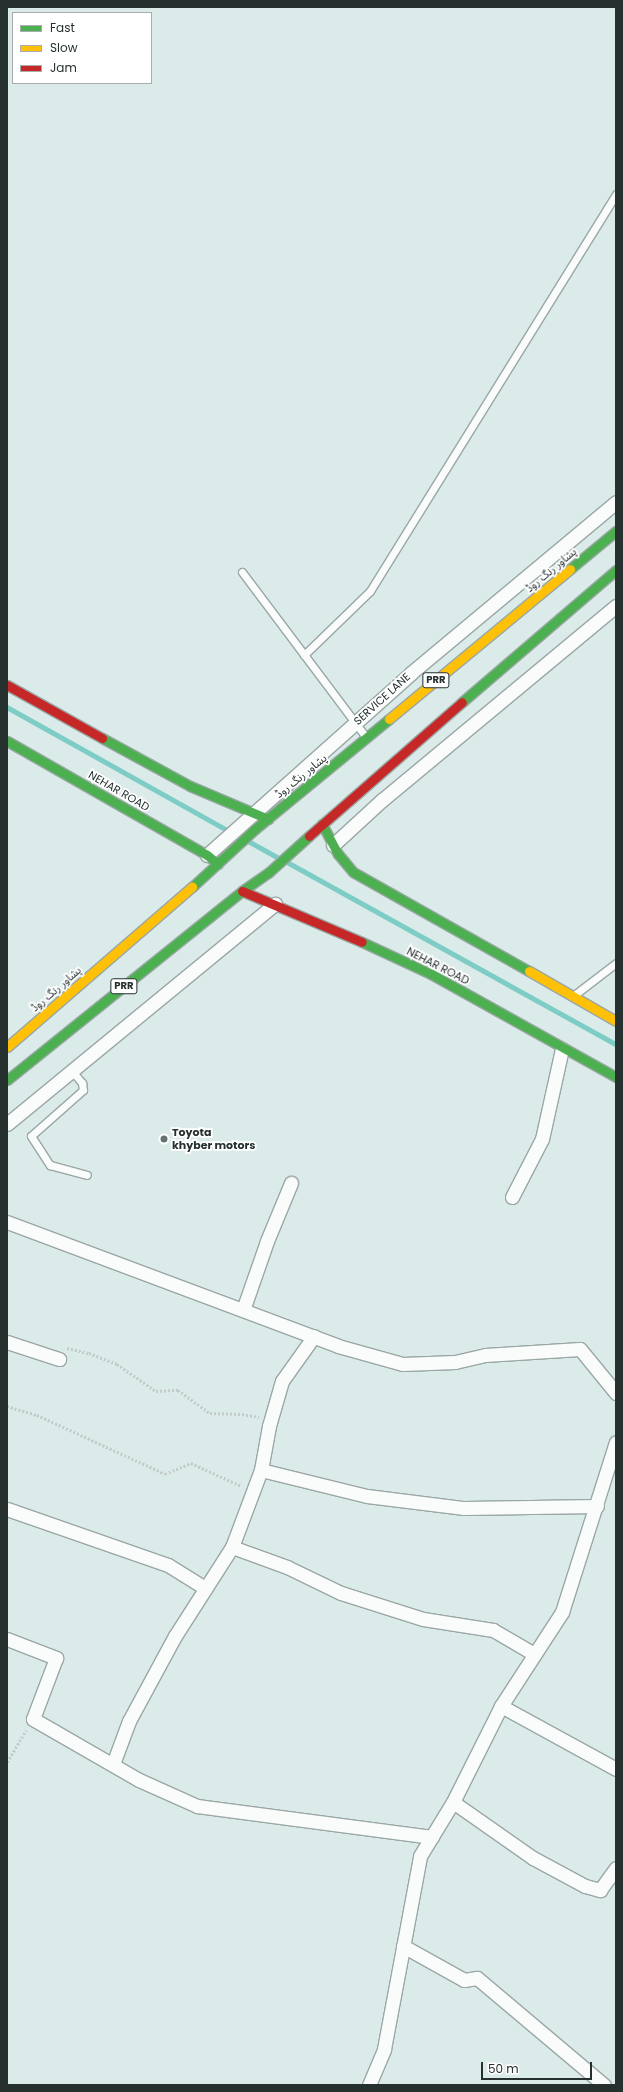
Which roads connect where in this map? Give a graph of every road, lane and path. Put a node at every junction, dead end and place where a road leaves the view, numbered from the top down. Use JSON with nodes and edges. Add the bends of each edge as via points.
{"nodes":[{"id":1,"x":616,"y":194,"type":"edge"},
{"id":2,"x":616,"y":502,"type":"edge"},
{"id":3,"x":616,"y":531,"type":"edge"},
{"id":4,"x":616,"y":570,"type":"edge"},
{"id":5,"x":242,"y":572,"type":"dead end"},
{"id":6,"x":616,"y":606,"type":"edge"},
{"id":7,"x":304,"y":654,"type":"junction"},
{"id":8,"x":7,"y":685,"type":"edge"},
{"id":9,"x":355,"y":724,"type":"junction"},
{"id":10,"x":366,"y":738,"type":"junction"},
{"id":11,"x":7,"y":741,"type":"edge"},
{"id":12,"x":254,"y":814,"type":"junction"},
{"id":13,"x":268,"y":819,"type":"junction"},
{"id":14,"x":322,"y":824,"type":"junction"},
{"id":15,"x":333,"y":845,"type":"junction"},
{"id":16,"x":207,"y":855,"type":"junction"},
{"id":17,"x":218,"y":864,"type":"junction"},
{"id":18,"x":242,"y":891,"type":"junction"},
{"id":19,"x":275,"y":904,"type":"junction"},
{"id":20,"x":616,"y":963,"type":"edge"},
{"id":21,"x":573,"y":997,"type":"junction"},
{"id":22,"x":616,"y":1021,"type":"edge"},
{"id":23,"x":7,"y":1047,"type":"edge"},
{"id":24,"x":562,"y":1049,"type":"junction"},
{"id":25,"x":72,"y":1071,"type":"junction"},
{"id":26,"x":616,"y":1077,"type":"edge"},
{"id":27,"x":7,"y":1080,"type":"edge"},
{"id":28,"x":7,"y":1124,"type":"edge"},
{"id":29,"x":87,"y":1175,"type":"dead end"},
{"id":30,"x":290,"y":1184,"type":"dead end"},
{"id":31,"x":512,"y":1197,"type":"dead end"},
{"id":32,"x":7,"y":1222,"type":"edge"},
{"id":33,"x":244,"y":1310,"type":"junction"},
{"id":34,"x":314,"y":1336,"type":"junction"},
{"id":35,"x":7,"y":1342,"type":"edge"},
{"id":36,"x":59,"y":1360,"type":"joint"},
{"id":37,"x":616,"y":1393,"type":"edge"},
{"id":38,"x":7,"y":1406,"type":"edge"},
{"id":39,"x":271,"y":1420,"type":"junction"},
{"id":40,"x":615,"y":1448,"type":"edge"},
{"id":41,"x":261,"y":1470,"type":"junction"},
{"id":42,"x":253,"y":1491,"type":"junction"},
{"id":43,"x":597,"y":1506,"type":"junction"},
{"id":44,"x":7,"y":1509,"type":"edge"},
{"id":45,"x":232,"y":1546,"type":"junction"},
{"id":46,"x":205,"y":1588,"type":"junction"},
{"id":47,"x":7,"y":1639,"type":"edge"},
{"id":48,"x":534,"y":1654,"type":"junction"},
{"id":49,"x":501,"y":1706,"type":"junction"},
{"id":50,"x":33,"y":1719,"type":"junction"},
{"id":51,"x":7,"y":1762,"type":"edge"},
{"id":52,"x":113,"y":1764,"type":"junction"},
{"id":53,"x":616,"y":1769,"type":"edge"},
{"id":54,"x":453,"y":1802,"type":"junction"},
{"id":55,"x":432,"y":1837,"type":"junction"},
{"id":56,"x":616,"y":1868,"type":"edge"},
{"id":57,"x":403,"y":1946,"type":"junction"},
{"id":58,"x":368,"y":2085,"type":"edge"},
{"id":59,"x":604,"y":2085,"type":"edge"}],
"edges":[{"from":1,"to":7,"type":"lane","via":[[370,591]]},
{"from":2,"to":9,"type":"street","name":"SERVICE LANE","via":[[410,673]]},
{"from":3,"to":10,"type":"main road","name":"پشاور رنگ روڈ","number":"PRR"},
{"from":4,"to":14,"type":"main road","number":"PRR"},
{"from":5,"to":7,"type":"lane"},
{"from":6,"to":15,"type":"street","via":[[382,800]]},
{"from":7,"to":9,"type":"lane"},
{"from":8,"to":12,"type":"main road","via":[[190,786]]},
{"from":9,"to":10,"type":"lane"},
{"from":9,"to":12,"type":"street","name":"SERVICE LANE"},
{"from":10,"to":13,"type":"main road","name":"پشاور رنگ روڈ","number":"PRR"},
{"from":11,"to":16,"type":"main road","name":"NEHAR ROAD"},
{"from":12,"to":13,"type":"main road"},
{"from":12,"to":16,"type":"street","name":"SERVICE LANE"},
{"from":13,"to":17,"type":"main road","name":"پشاور رنگ روڈ","number":"PRR"},
{"from":14,"to":15,"type":"main road"},
{"from":14,"to":18,"type":"main road","number":"PRR","via":[[268,873]]},
{"from":15,"to":21,"type":"main road","via":[[353,872]]},
{"from":16,"to":17,"type":"main road","name":"NEHAR ROAD"},
{"from":17,"to":23,"type":"main road","name":"پشاور رنگ روڈ","number":"PRR"},
{"from":18,"to":19,"type":"main road","name":"NEHAR ROAD"},
{"from":18,"to":27,"type":"main road","number":"PRR"},
{"from":19,"to":24,"type":"main road","name":"NEHAR ROAD","via":[[431,974]]},
{"from":19,"to":25,"type":"street"},
{"from":20,"to":21,"type":"lane"},
{"from":21,"to":22,"type":"main road"},
{"from":24,"to":26,"type":"main road","name":"NEHAR ROAD"},
{"from":24,"to":31,"type":"street","via":[[542,1139]]},
{"from":25,"to":28,"type":"street"},
{"from":25,"to":29,"type":"lane","via":[[82,1083],[83,1090],[31,1136],[50,1165]]},
{"from":30,"to":33,"type":"street","via":[[267,1241]]},
{"from":32,"to":33,"type":"street"},
{"from":33,"to":34,"type":"street"},
{"from":34,"to":37,"type":"street","via":[[403,1364],[455,1362],[485,1355],[580,1349]]},
{"from":34,"to":39,"type":"street","via":[[282,1381]]},
{"from":35,"to":36,"type":"street"},
{"from":36,"to":39,"type":"path","via":[[63,1347],[89,1353],[117,1364],[156,1391],[178,1390],[210,1413],[242,1414]]},
{"from":38,"to":42,"type":"path","via":[[37,1415],[165,1474],[191,1463]]},
{"from":39,"to":41,"type":"street"},
{"from":40,"to":43,"type":"street"},
{"from":41,"to":42,"type":"street"},
{"from":41,"to":43,"type":"street","via":[[367,1496],[457,1507]]},
{"from":42,"to":45,"type":"street"},
{"from":43,"to":48,"type":"street","via":[[562,1612]]},
{"from":44,"to":46,"type":"street","via":[[168,1566]]},
{"from":45,"to":46,"type":"street"},
{"from":45,"to":48,"type":"street","via":[[356,1598],[423,1619],[494,1630]]},
{"from":46,"to":52,"type":"street","via":[[175,1636],[129,1721]]},
{"from":47,"to":50,"type":"street","via":[[56,1658]]},
{"from":48,"to":49,"type":"street"},
{"from":49,"to":53,"type":"street"},
{"from":49,"to":54,"type":"street"},
{"from":50,"to":51,"type":"path"},
{"from":50,"to":52,"type":"street"},
{"from":52,"to":55,"type":"street","via":[[197,1806]]},
{"from":54,"to":55,"type":"street"},
{"from":54,"to":56,"type":"street","via":[[533,1858],[585,1886],[600,1890]]},
{"from":55,"to":57,"type":"street","via":[[420,1856]]},
{"from":57,"to":58,"type":"street","via":[[384,2049]]},
{"from":57,"to":59,"type":"street","via":[[464,1980],[477,1978]]}]}
